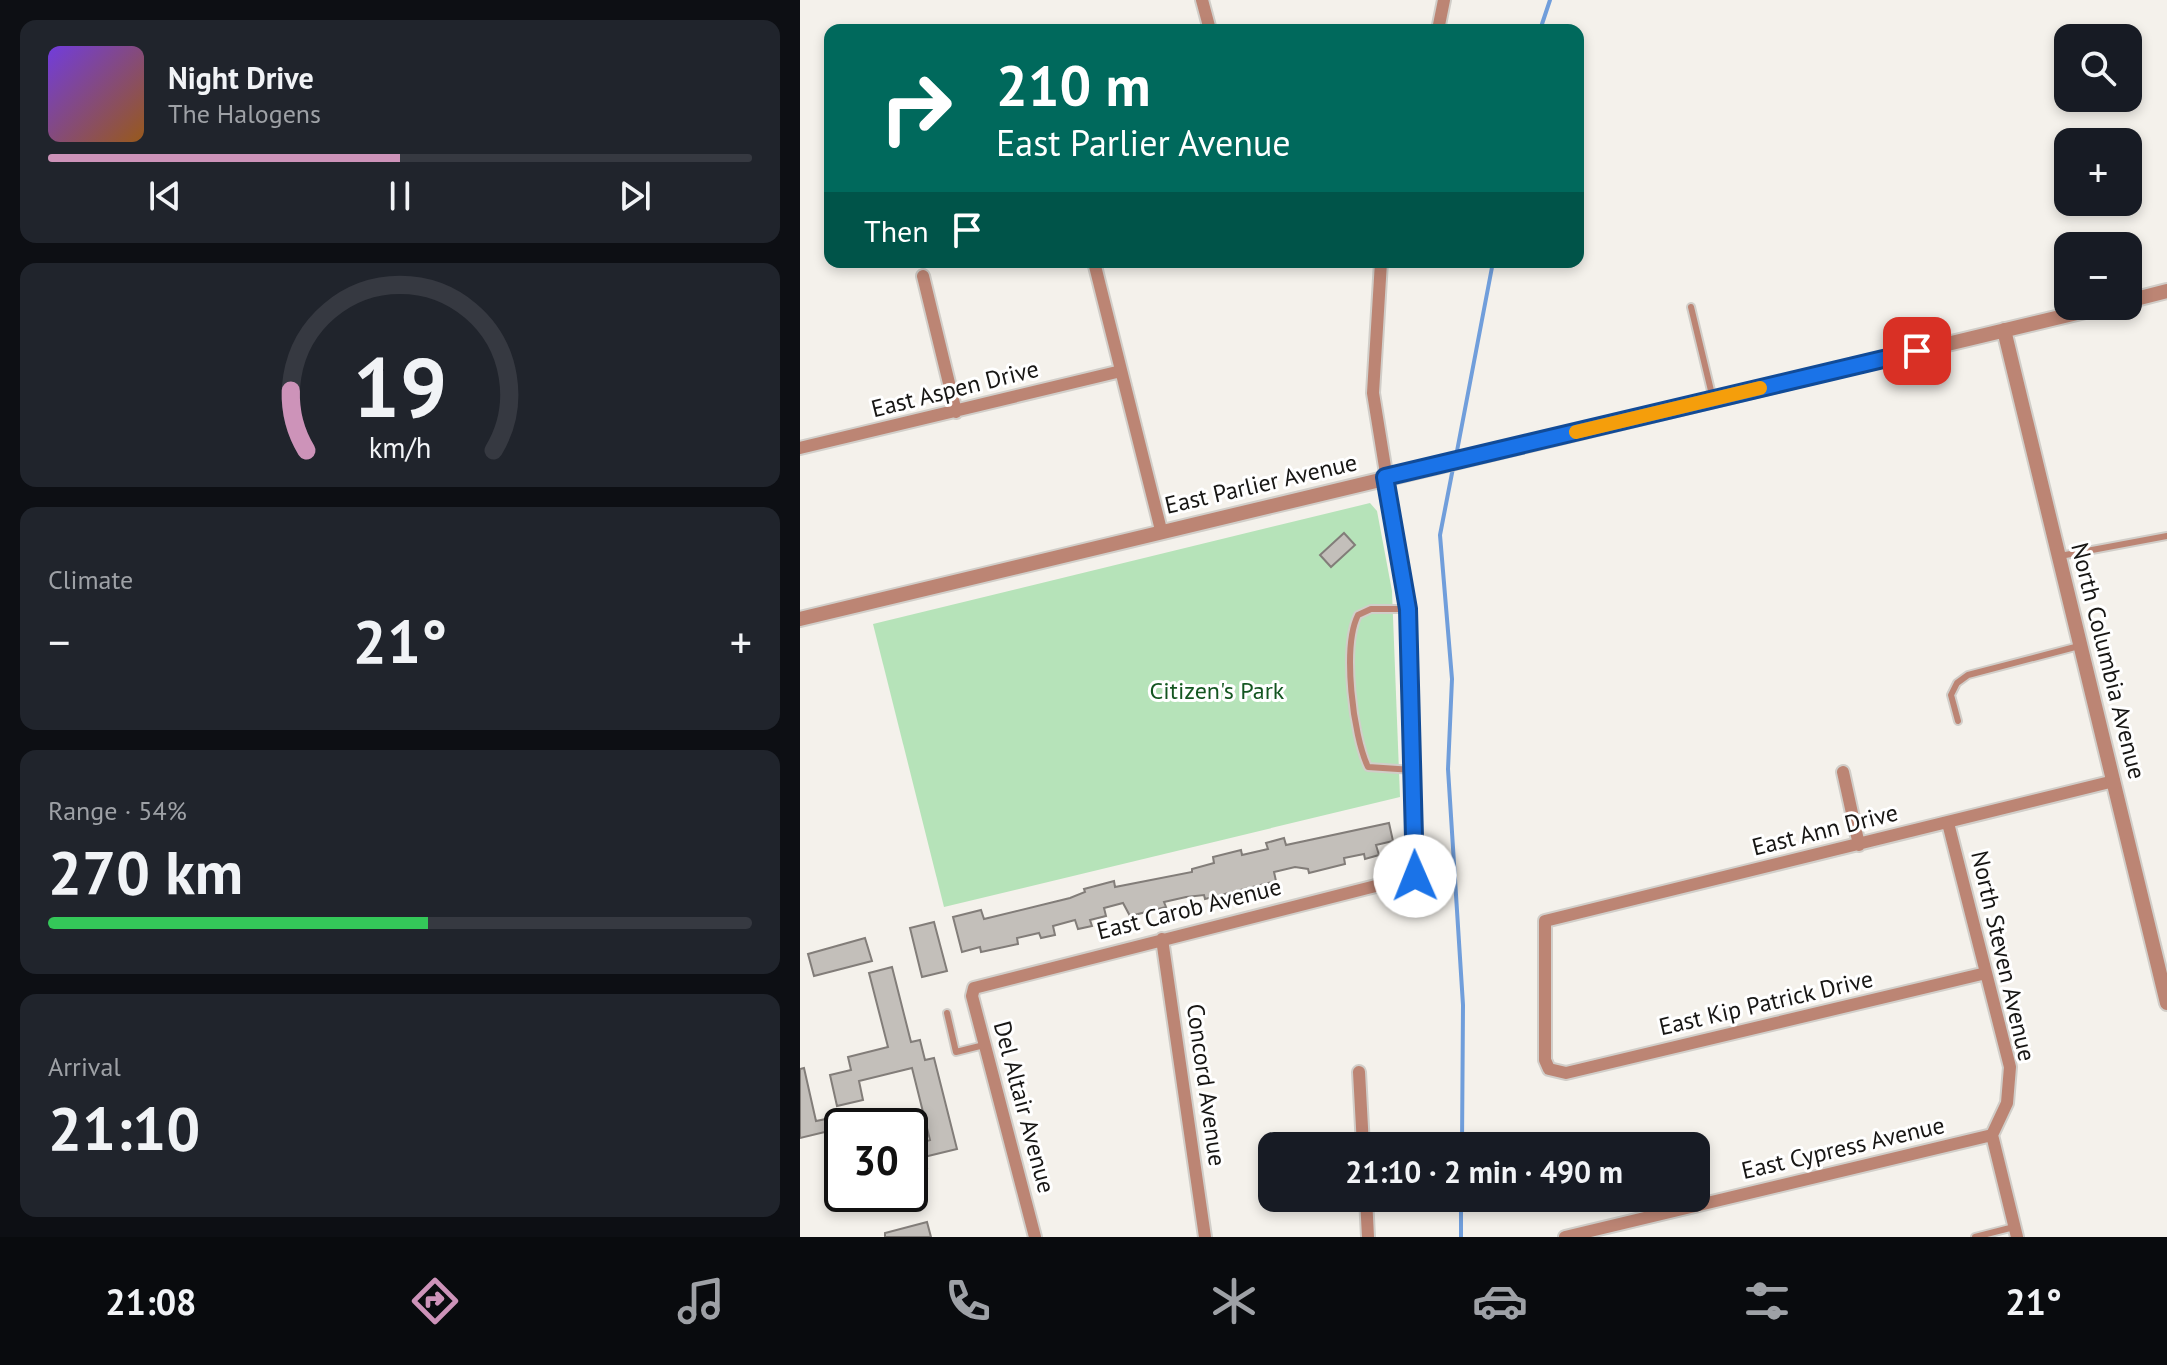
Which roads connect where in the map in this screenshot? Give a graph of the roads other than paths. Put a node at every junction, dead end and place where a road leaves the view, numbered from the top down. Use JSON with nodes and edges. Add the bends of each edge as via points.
{"nodes":[{"id":1,"x":1202,"y":0,"type":"edge"},
{"id":2,"x":1444,"y":0,"type":"edge"},
{"id":3,"x":1208,"y":24,"type":"edge"},
{"id":4,"x":1439,"y":24,"type":"edge"},
{"id":5,"x":1095,"y":268,"type":"edge"},
{"id":6,"x":1381,"y":268,"type":"edge"},
{"id":7,"x":923,"y":276,"type":"dead end"},
{"id":8,"x":2167,"y":291,"type":"edge"},
{"id":9,"x":2142,"y":297,"type":"edge"},
{"id":10,"x":1691,"y":307,"type":"dead end"},
{"id":11,"x":2054,"y":318,"type":"edge"},
{"id":12,"x":2004,"y":330,"type":"junction"},
{"id":13,"x":1121,"y":371,"type":"junction"},
{"id":14,"x":1713,"y":399,"type":"junction"},
{"id":15,"x":956,"y":412,"type":"junction"},
{"id":16,"x":800,"y":448,"type":"edge"},
{"id":17,"x":1385,"y":477,"type":"junction"},
{"id":18,"x":1161,"y":530,"type":"junction"},
{"id":19,"x":2167,"y":536,"type":"edge"},
{"id":20,"x":2060,"y":556,"type":"junction"},
{"id":21,"x":1408,"y":609,"type":"junction"},
{"id":22,"x":800,"y":619,"type":"edge"},
{"id":23,"x":2082,"y":645,"type":"junction"},
{"id":24,"x":1958,"y":721,"type":"dead end"},
{"id":25,"x":1413,"y":770,"type":"junction"},
{"id":26,"x":1843,"y":772,"type":"dead end"},
{"id":27,"x":2114,"y":781,"type":"junction"},
{"id":28,"x":1948,"y":823,"type":"junction"},
{"id":29,"x":1859,"y":845,"type":"junction"},
{"id":30,"x":1162,"y":939,"type":"junction"},
{"id":31,"x":2162,"y":960,"type":"edge"},
{"id":32,"x":1986,"y":973,"type":"junction"},
{"id":33,"x":974,"y":988,"type":"joint"},
{"id":34,"x":2167,"y":1003,"type":"edge"},
{"id":35,"x":947,"y":1013,"type":"dead end"},
{"id":36,"x":985,"y":1044,"type":"junction"},
{"id":37,"x":1359,"y":1072,"type":"dead end"},
{"id":38,"x":1556,"y":1073,"type":"joint"},
{"id":39,"x":1362,"y":1132,"type":"edge"},
{"id":40,"x":1992,"y":1135,"type":"junction"},
{"id":41,"x":1367,"y":1212,"type":"edge"},
{"id":42,"x":2016,"y":1232,"type":"edge"},
{"id":43,"x":1035,"y":1237,"type":"edge"},
{"id":44,"x":1205,"y":1237,"type":"edge"},
{"id":45,"x":1368,"y":1237,"type":"edge"},
{"id":46,"x":1569,"y":1237,"type":"edge"},
{"id":47,"x":1975,"y":1237,"type":"edge"}],
"edges":[{"from":1,"to":3,"type":"street"},
{"from":2,"to":4,"type":"street"},
{"from":5,"to":13,"type":"street"},
{"from":6,"to":17,"type":"street","via":[[1373,393]]},
{"from":7,"to":15,"type":"street"},
{"from":8,"to":9,"type":"street"},
{"from":10,"to":14,"type":"lane"},
{"from":11,"to":12,"type":"street","name":"East Parlier Avenue"},
{"from":12,"to":14,"type":"street","name":"East Parlier Avenue"},
{"from":12,"to":20,"type":"street","name":"North Columbia Avenue"},
{"from":13,"to":15,"type":"street","name":"East Aspen Drive"},
{"from":13,"to":18,"type":"street"},
{"from":14,"to":17,"type":"street","name":"East Parlier Avenue"},
{"from":15,"to":16,"type":"street","name":"East Aspen Drive"},
{"from":17,"to":18,"type":"street","name":"East Parlier Avenue"},
{"from":17,"to":21,"type":"street"},
{"from":18,"to":22,"type":"street","name":"East Parlier Avenue"},
{"from":19,"to":20,"type":"lane"},
{"from":20,"to":23,"type":"street","name":"North Columbia Avenue"},
{"from":21,"to":25,"type":"street"},
{"from":21,"to":25,"type":"lane","via":[[1371,609],[1358,615],[1351,668],[1357,729],[1368,767]]},
{"from":23,"to":24,"type":"lane","via":[[1968,675],[1951,695]]},
{"from":23,"to":27,"type":"street","name":"North Columbia Avenue"},
{"from":25,"to":30,"type":"street","name":"East Carob Avenue","via":[[1415,876]]},
{"from":26,"to":29,"type":"street"},
{"from":27,"to":28,"type":"street","name":"East Ann Drive"},
{"from":27,"to":31,"type":"street","name":"North Columbia Avenue"},
{"from":28,"to":29,"type":"street","name":"East Ann Drive"},
{"from":28,"to":32,"type":"street","name":"North Steven Avenue"},
{"from":29,"to":38,"type":"street","name":"East Ann Drive","via":[[1545,921],[1545,1060]]},
{"from":30,"to":33,"type":"street","name":"East Carob Avenue"},
{"from":30,"to":44,"type":"street","name":"Concord Avenue"},
{"from":31,"to":34,"type":"street","name":"North Columbia Avenue"},
{"from":32,"to":38,"type":"street","name":"East Kip Patrick Drive"},
{"from":32,"to":40,"type":"street","name":"North Steven Avenue","via":[[2010,1067],[2007,1103]]},
{"from":33,"to":36,"type":"street","name":"Del Altair Avenue"},
{"from":35,"to":36,"type":"lane","via":[[956,1052]]},
{"from":36,"to":43,"type":"street","name":"Del Altair Avenue"},
{"from":37,"to":39,"type":"street"},
{"from":40,"to":42,"type":"street"},
{"from":40,"to":46,"type":"street","name":"East Cypress Avenue"},
{"from":41,"to":45,"type":"street"},
{"from":42,"to":47,"type":"lane"}]}
